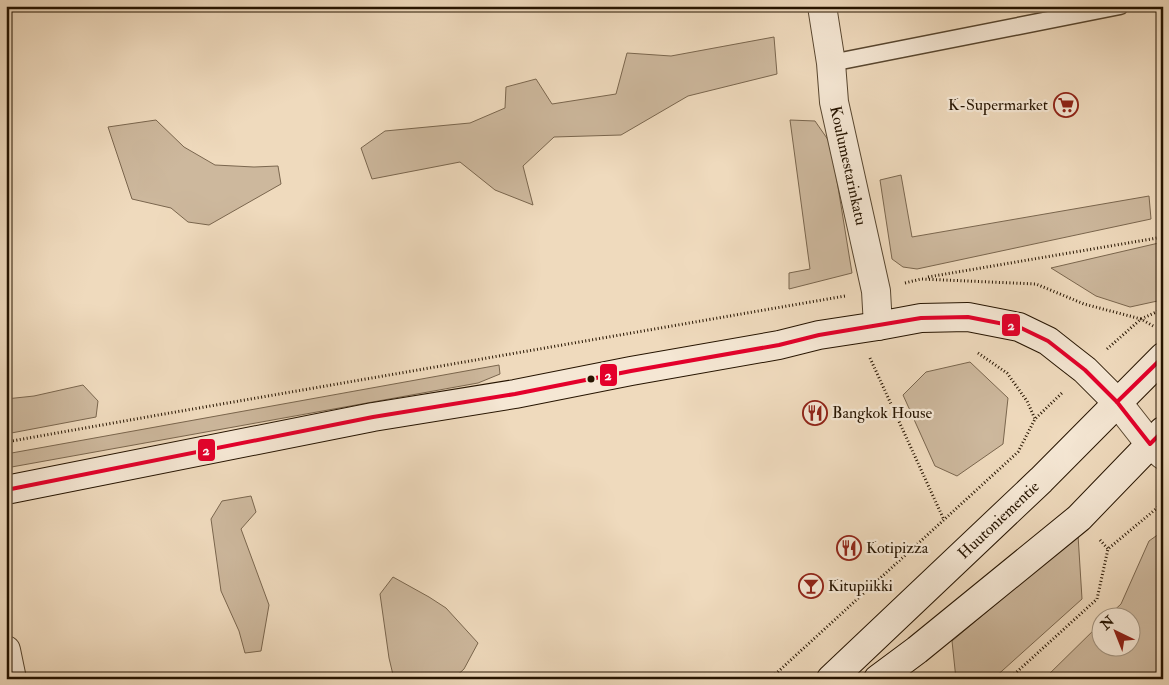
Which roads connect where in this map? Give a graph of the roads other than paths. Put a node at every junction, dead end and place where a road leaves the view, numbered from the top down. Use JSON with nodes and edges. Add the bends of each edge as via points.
{"nodes":[{"id":1,"x":822,"y":6,"type":"edge"},
{"id":2,"x":1120,"y":6,"type":"edge"},
{"id":3,"x":831,"y":63,"type":"junction"},
{"id":4,"x":878,"y":326,"type":"junction"},
{"id":5,"x":1163,"y":357,"type":"edge"},
{"id":6,"x":1117,"y":402,"type":"junction"},
{"id":7,"x":1158,"y":443,"type":"edge"},
{"id":8,"x":6,"y":490,"type":"edge"},
{"id":9,"x":6,"y":650,"type":"edge"},
{"id":10,"x":12,"y":679,"type":"edge"},
{"id":11,"x":831,"y":679,"type":"edge"},
{"id":12,"x":878,"y":679,"type":"edge"}],
"edges":[{"from":1,"to":3,"type":"street","name":"Koulumestarinkatu"},
{"from":2,"to":3,"type":"lane"},
{"from":3,"to":4,"type":"street","name":"Koulumestarinkatu","via":[[834,102],[876,291]]},
{"from":4,"to":6,"type":"street","via":[[921,318],[968,318],[1019,327],[1048,341],[1085,370]]},
{"from":4,"to":8,"type":"street","via":[[515,394],[373,417]]},
{"from":5,"to":6,"type":"street","name":"Huutoniementie"},
{"from":6,"to":7,"type":"street"},
{"from":6,"to":11,"type":"street","name":"Huutoniementie","via":[[1041,480]]},
{"from":7,"to":12,"type":"street","via":[[1079,518]]},
{"from":9,"to":10,"type":"street"}]}
